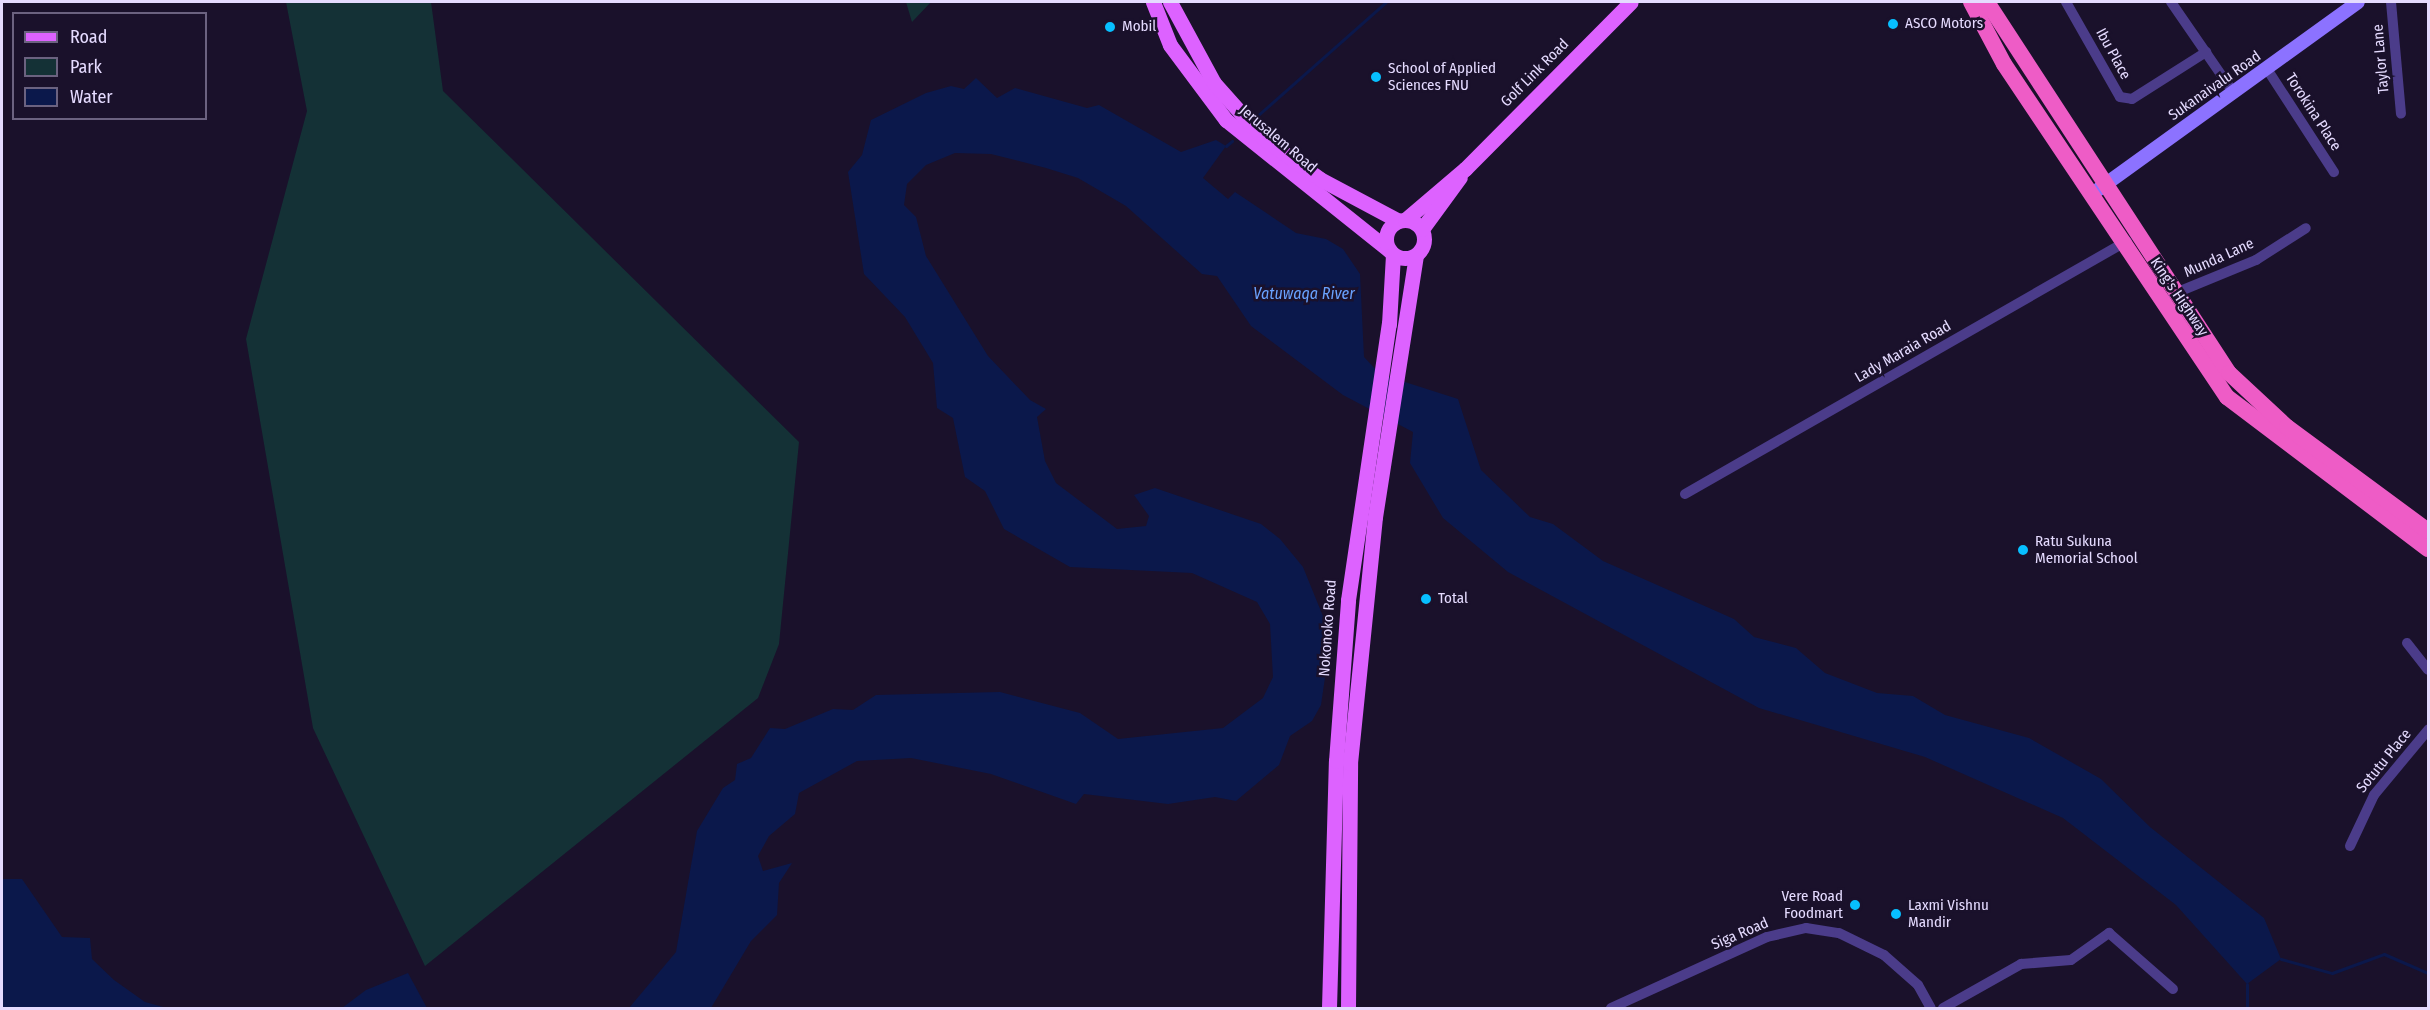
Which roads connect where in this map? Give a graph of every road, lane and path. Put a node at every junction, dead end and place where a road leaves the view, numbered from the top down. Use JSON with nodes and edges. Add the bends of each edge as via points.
{"nodes":[{"id":1,"x":1153,"y":2,"type":"edge"},
{"id":2,"x":1170,"y":2,"type":"edge"},
{"id":3,"x":1631,"y":2,"type":"edge"},
{"id":4,"x":1971,"y":2,"type":"edge"},
{"id":5,"x":1987,"y":2,"type":"edge"},
{"id":6,"x":2067,"y":2,"type":"edge"},
{"id":7,"x":2171,"y":2,"type":"edge"},
{"id":8,"x":2358,"y":2,"type":"edge"},
{"id":9,"x":2391,"y":2,"type":"edge"},
{"id":10,"x":2206,"y":52,"type":"junction"},
{"id":11,"x":2267,"y":69,"type":"junction"},
{"id":12,"x":2233,"y":92,"type":"junction"},
{"id":13,"x":2401,"y":114,"type":"dead end"},
{"id":14,"x":1465,"y":169,"type":"junction"},
{"id":15,"x":2334,"y":172,"type":"dead end"},
{"id":16,"x":2097,"y":191,"type":"junction"},
{"id":17,"x":1402,"y":220,"type":"junction"},
{"id":18,"x":2306,"y":228,"type":"dead end"},
{"id":19,"x":1422,"y":229,"type":"junction"},
{"id":20,"x":2128,"y":240,"type":"junction"},
{"id":21,"x":1391,"y":252,"type":"junction"},
{"id":22,"x":1416,"y":255,"type":"junction"},
{"id":23,"x":2174,"y":294,"type":"junction"},
{"id":24,"x":1685,"y":494,"type":"dead end"},
{"id":25,"x":2428,"y":531,"type":"edge"},
{"id":26,"x":2428,"y":549,"type":"edge"},
{"id":27,"x":2407,"y":643,"type":"dead end"},
{"id":28,"x":2428,"y":670,"type":"edge"},
{"id":29,"x":1347,"y":710,"type":"junction"},
{"id":30,"x":2428,"y":730,"type":"edge"},
{"id":31,"x":2350,"y":846,"type":"dead end"},
{"id":32,"x":2173,"y":989,"type":"dead end"},
{"id":33,"x":1329,"y":1008,"type":"edge"},
{"id":34,"x":1348,"y":1008,"type":"edge"},
{"id":35,"x":1611,"y":1008,"type":"edge"},
{"id":36,"x":1931,"y":1008,"type":"edge"},
{"id":37,"x":1943,"y":1008,"type":"edge"}],
"edges":[{"from":1,"to":21,"type":"main road","name":"Jerusalem Road","via":[[1170,45],[1226,120]]},
{"from":2,"to":17,"type":"main road","name":"Jerusalem Road","via":[[1214,83],[1256,132],[1320,179]]},
{"from":3,"to":14,"type":"main road","name":"Golf Link Road"},
{"from":4,"to":16,"type":"highway","name":"King's Highway","via":[[2004,64]]},
{"from":5,"to":16,"type":"highway","name":"King's Highway"},
{"from":6,"to":10,"type":"street","name":"Ibu Place","via":[[2120,97],[2132,99]]},
{"from":7,"to":10,"type":"street"},
{"from":8,"to":11,"type":"main road","name":"Sukanaivalu Road"},
{"from":9,"to":13,"type":"street","name":"Taylor Lane"},
{"from":10,"to":12,"type":"street"},
{"from":11,"to":12,"type":"main road","name":"Sukanaivalu Road"},
{"from":11,"to":15,"type":"street","name":"Torokina Place"},
{"from":12,"to":16,"type":"main road","name":"Sukanaivalu Road"},
{"from":14,"to":17,"type":"main road","name":"Golf Link Road"},
{"from":14,"to":19,"type":"main road","name":"Golf Link Road"},
{"from":16,"to":20,"type":"highway","name":"King's Highway"},
{"from":17,"to":19,"type":"main road"},
{"from":17,"to":21,"type":"main road","via":[[1387,233]]},
{"from":18,"to":23,"type":"street","name":"Munda Lane","via":[[2256,260]]},
{"from":19,"to":22,"type":"main road","via":[[1424,240]]},
{"from":20,"to":23,"type":"highway","name":"King's Highway"},
{"from":20,"to":24,"type":"street","name":"Lady Maraia Road"},
{"from":20,"to":26,"type":"highway","name":"King's Highway","via":[[2228,397]]},
{"from":21,"to":22,"type":"main road"},
{"from":21,"to":29,"type":"main road","name":"Nokonoko Road","via":[[1381,363],[1356,517]]},
{"from":22,"to":29,"type":"main road","name":"Nokonoko Road"},
{"from":23,"to":25,"type":"highway","name":"King's Highway","via":[[2240,387]]},
{"from":27,"to":28,"type":"street"},
{"from":29,"to":33,"type":"main road","name":"Nokonoko Road"},
{"from":29,"to":34,"type":"main road","name":"Nokonoko Road"},
{"from":30,"to":31,"type":"street","name":"Sotutu Place","via":[[2374,795]]},
{"from":32,"to":37,"type":"street","via":[[2109,933],[2071,960],[2021,964]]},
{"from":35,"to":36,"type":"street","name":"Siga Road","via":[[1767,937],[1806,928],[1839,933],[1884,955],[1918,985]]}]}
